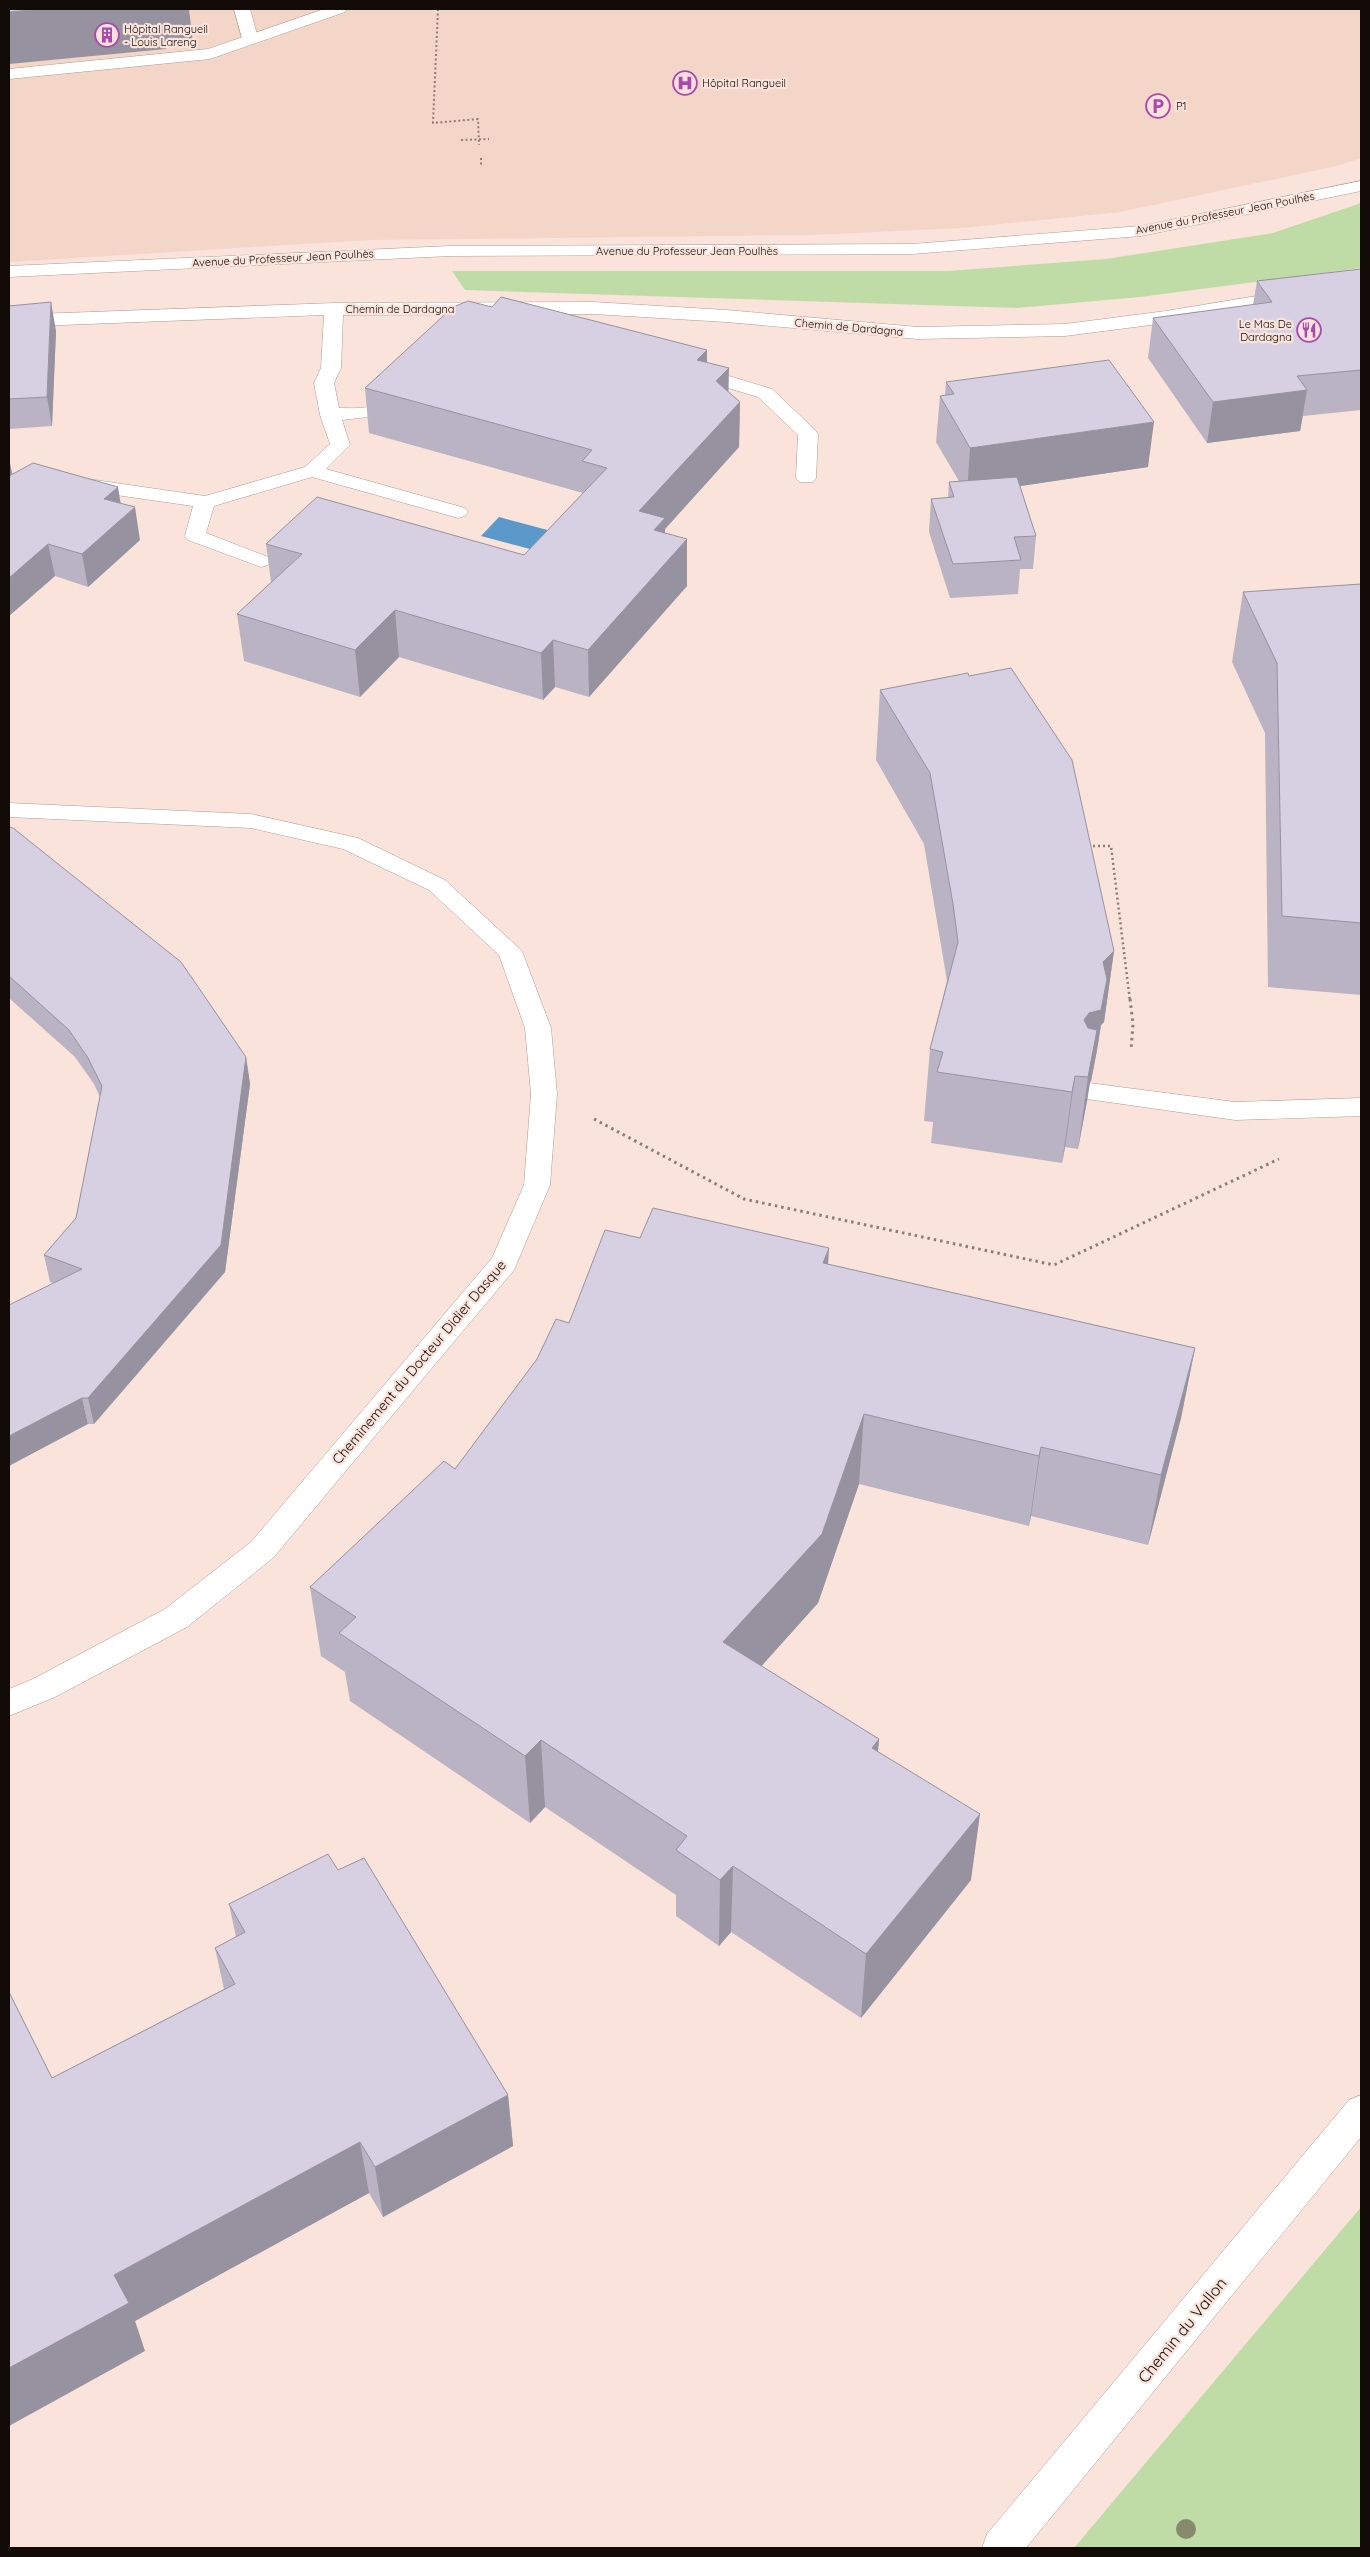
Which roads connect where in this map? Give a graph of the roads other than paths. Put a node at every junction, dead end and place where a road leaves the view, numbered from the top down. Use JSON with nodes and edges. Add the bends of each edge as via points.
{"nodes":[{"id":1,"x":242,"y":9,"type":"edge"},
{"id":2,"x":339,"y":9,"type":"edge"},
{"id":3,"x":250,"y":38,"type":"junction"},
{"id":4,"x":9,"y":74,"type":"edge"},
{"id":5,"x":1361,"y":186,"type":"edge"},
{"id":6,"x":9,"y":272,"type":"edge"},
{"id":7,"x":1361,"y":285,"type":"edge"},
{"id":8,"x":334,"y":309,"type":"junction"},
{"id":9,"x":9,"y":321,"type":"edge"},
{"id":10,"x":671,"y":365,"type":"edge"},
{"id":11,"x":409,"y":382,"type":"edge"},
{"id":12,"x":330,"y":415,"type":"junction"},
{"id":13,"x":312,"y":471,"type":"junction"},
{"id":14,"x":806,"y":478,"type":"dead end"},
{"id":15,"x":9,"y":502,"type":"edge"},
{"id":16,"x":205,"y":502,"type":"junction"},
{"id":17,"x":458,"y":512,"type":"dead end"},
{"id":18,"x":261,"y":562,"type":"dead end"},
{"id":19,"x":9,"y":810,"type":"edge"},
{"id":20,"x":1089,"y":1092,"type":"edge"},
{"id":21,"x":1361,"y":1107,"type":"edge"},
{"id":22,"x":9,"y":1702,"type":"edge"},
{"id":23,"x":1361,"y":2111,"type":"edge"},
{"id":24,"x":1001,"y":2548,"type":"edge"}],
"edges":[{"from":1,"to":3,"type":"street"},
{"from":2,"to":3,"type":"street"},
{"from":3,"to":4,"type":"street","via":[[210,54]]},
{"from":5,"to":6,"type":"street","name":"Avenue du Professeur Jean Poulhès","via":[[1141,231],[912,249],[450,251]]},
{"from":7,"to":8,"type":"street","name":"Chemin de Dardagna","via":[[1066,330],[918,333],[593,308]]},
{"from":8,"to":9,"type":"street","name":"Chemin de Dardagna"},
{"from":8,"to":12,"type":"street","name":"Chemin de Dardagna","via":[[331,368],[324,383]]},
{"from":10,"to":14,"type":"street","via":[[765,393],[808,434]]},
{"from":11,"to":12,"type":"street","via":[[378,411]]},
{"from":12,"to":13,"type":"street","name":"Chemin de Dardagna","via":[[340,445]]},
{"from":13,"to":16,"type":"street","name":"Chemin de Dardagna"},
{"from":13,"to":17,"type":"street"},
{"from":15,"to":16,"type":"street","name":"Chemin de Dardagna","via":[[36,486],[88,485]]},
{"from":16,"to":18,"type":"street","via":[[195,536]]},
{"from":19,"to":22,"type":"street","name":"Cheminement du Docteur Didier Dasque","via":[[251,821],[350,843],[437,886],[510,951],[538,1028],[544,1094],[537,1185],[504,1263],[262,1550],[176,1618],[44,1688]]},
{"from":20,"to":21,"type":"street","via":[[1235,1111]]},
{"from":23,"to":24,"type":"street","name":"Chemin du Vallon"}]}
